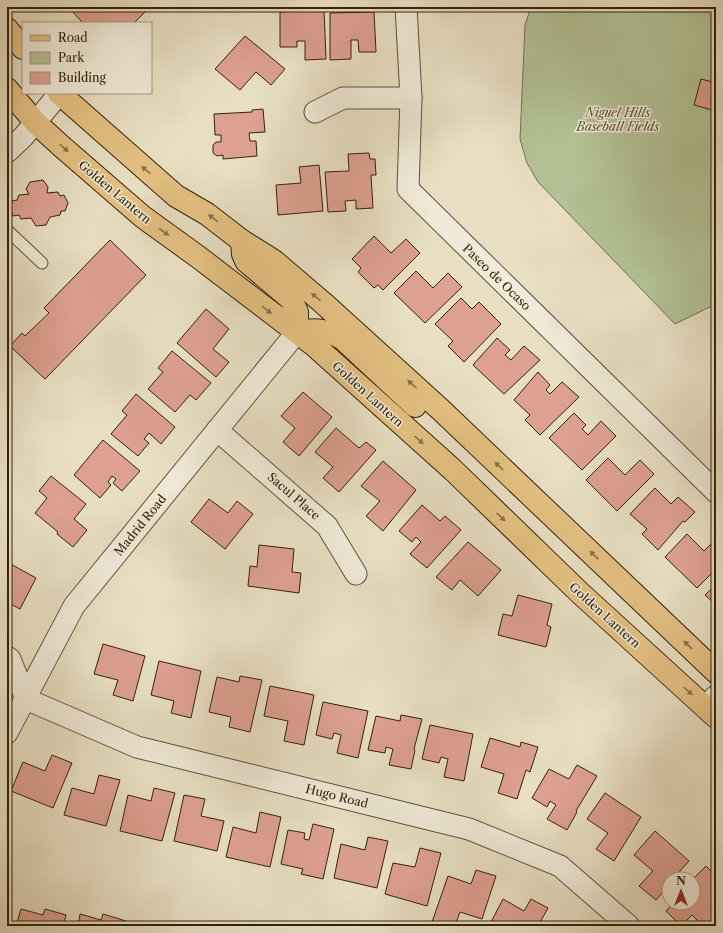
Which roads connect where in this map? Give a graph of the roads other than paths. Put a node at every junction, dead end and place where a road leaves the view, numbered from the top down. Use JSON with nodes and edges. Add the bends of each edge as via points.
{"nodes":[{"id":1,"x":406,"y":7,"type":"edge"},
{"id":2,"x":7,"y":29,"type":"edge"},
{"id":3,"x":22,"y":47,"type":"edge"},
{"id":4,"x":7,"y":88,"type":"edge"},
{"id":5,"x":58,"y":94,"type":"edge"},
{"id":6,"x":60,"y":94,"type":"edge"},
{"id":7,"x":411,"y":98,"type":"junction"},
{"id":8,"x":315,"y":112,"type":"dead end"},
{"id":9,"x":35,"y":122,"type":"junction"},
{"id":10,"x":7,"y":152,"type":"edge"},
{"id":11,"x":7,"y":230,"type":"edge"},
{"id":12,"x":242,"y":241,"type":"junction"},
{"id":13,"x":42,"y":263,"type":"dead end"},
{"id":14,"x":297,"y":332,"type":"junction"},
{"id":15,"x":441,"y":410,"type":"junction"},
{"id":16,"x":217,"y":430,"type":"junction"},
{"id":17,"x":716,"y":492,"type":"edge"},
{"id":18,"x":356,"y":574,"type":"dead end"},
{"id":19,"x":7,"y":657,"type":"edge"},
{"id":20,"x":716,"y":672,"type":"edge"},
{"id":21,"x":26,"y":699,"type":"junction"},
{"id":22,"x":713,"y":706,"type":"edge"},
{"id":23,"x":7,"y":733,"type":"edge"},
{"id":24,"x":629,"y":926,"type":"edge"}],
"edges":[{"from":1,"to":7,"type":"street","name":"Paseo de Ocaso"},
{"from":2,"to":3,"type":"main road"},
{"from":4,"to":9,"type":"main road","name":"Golden Lantern"},
{"from":5,"to":9,"type":"street"},
{"from":12,"to":6,"type":"main road","one_way":true,"via":[[207,214],[176,196]]},
{"from":7,"to":8,"type":"street","via":[[343,98]]},
{"from":7,"to":17,"type":"street","name":"Paseo de Ocaso","via":[[408,189]]},
{"from":9,"to":10,"type":"street"},
{"from":9,"to":14,"type":"main road","name":"Golden Lantern","one_way":true,"via":[[143,217]]},
{"from":11,"to":13,"type":"lane"},
{"from":12,"to":14,"type":"main road","via":[[246,261],[295,306]]},
{"from":15,"to":12,"type":"main road","one_way":true,"via":[[274,261]]},
{"from":14,"to":15,"type":"main road","via":[[333,332],[422,412],[432,414]]},
{"from":14,"to":16,"type":"street","name":"Madrid Road"},
{"from":14,"to":22,"type":"main road","name":"Golden Lantern","one_way":true,"via":[[453,470],[580,593]]},
{"from":20,"to":15,"type":"main road","one_way":true},
{"from":16,"to":18,"type":"street","name":"Sacul Place","via":[[327,526]]},
{"from":16,"to":21,"type":"street","name":"Madrid Road","via":[[74,606]]},
{"from":19,"to":21,"type":"street"},
{"from":21,"to":23,"type":"street","name":"Madrid Road"},
{"from":21,"to":24,"type":"street","name":"Hugo Road","via":[[136,747],[469,829],[560,866]]}]}
